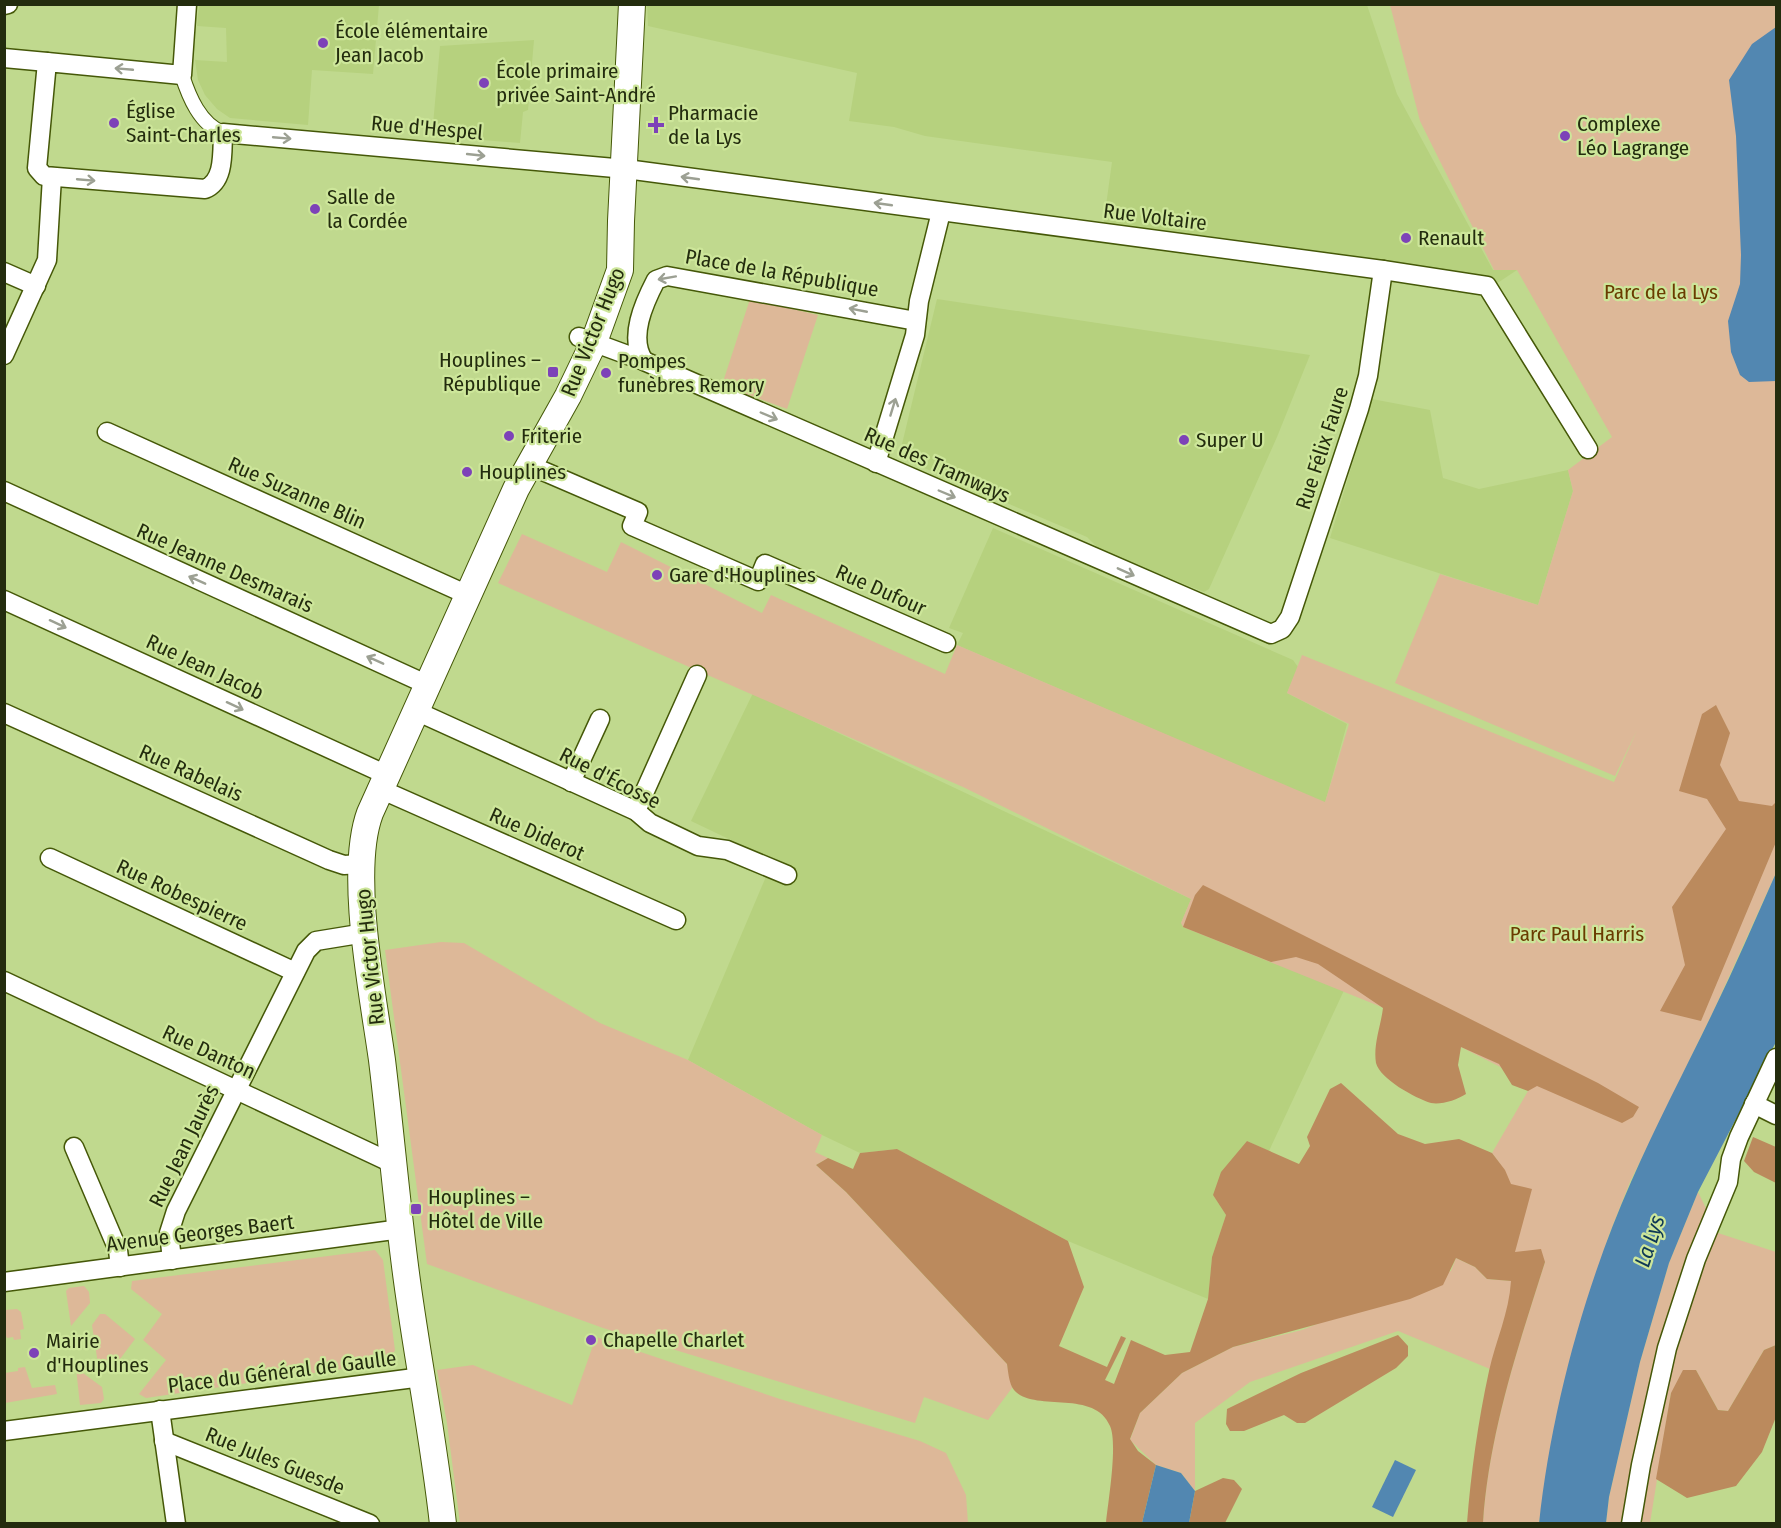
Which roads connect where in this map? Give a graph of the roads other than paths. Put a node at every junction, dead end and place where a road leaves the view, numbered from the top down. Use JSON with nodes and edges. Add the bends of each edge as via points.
{"nodes":[{"id":1,"x":187,"y":4,"type":"edge"},
{"id":2,"x":632,"y":4,"type":"edge"},
{"id":3,"x":4,"y":58,"type":"edge"},
{"id":4,"x":47,"y":62,"type":"junction"},
{"id":5,"x":182,"y":75,"type":"junction"},
{"id":6,"x":223,"y":133,"type":"junction"},
{"id":7,"x":626,"y":169,"type":"junction"},
{"id":8,"x":52,"y":177,"type":"junction"},
{"id":9,"x":941,"y":212,"type":"junction"},
{"id":10,"x":1383,"y":270,"type":"junction"},
{"id":11,"x":4,"y":272,"type":"edge"},
{"id":12,"x":36,"y":286,"type":"junction"},
{"id":13,"x":916,"y":321,"type":"junction"},
{"id":14,"x":586,"y":340,"type":"junction"},
{"id":15,"x":4,"y":355,"type":"edge"},
{"id":16,"x":644,"y":361,"type":"junction"},
{"id":17,"x":107,"y":432,"type":"dead end"},
{"id":18,"x":1588,"y":449,"type":"dead end"},
{"id":19,"x":876,"y":463,"type":"junction"},
{"id":20,"x":529,"y":465,"type":"junction"},
{"id":21,"x":4,"y":491,"type":"edge"},
{"id":22,"x":468,"y":595,"type":"junction"},
{"id":23,"x":4,"y":600,"type":"edge"},
{"id":24,"x":1277,"y":632,"type":"joint"},
{"id":25,"x":946,"y":643,"type":"dead end"},
{"id":26,"x":697,"y":675,"type":"dead end"},
{"id":27,"x":428,"y":685,"type":"junction"},
{"id":28,"x":416,"y":711,"type":"junction"},
{"id":29,"x":4,"y":713,"type":"edge"},
{"id":30,"x":600,"y":719,"type":"dead end"},
{"id":31,"x":384,"y":782,"type":"junction"},
{"id":32,"x":571,"y":782,"type":"junction"},
{"id":33,"x":636,"y":812,"type":"junction"},
{"id":34,"x":50,"y":858,"type":"dead end"},
{"id":35,"x":361,"y":864,"type":"junction"},
{"id":36,"x":787,"y":875,"type":"dead end"},
{"id":37,"x":676,"y":920,"type":"dead end"},
{"id":38,"x":365,"y":933,"type":"junction"},
{"id":39,"x":295,"y":972,"type":"junction"},
{"id":40,"x":4,"y":981,"type":"edge"},
{"id":41,"x":1776,"y":1058,"type":"edge"},
{"id":42,"x":236,"y":1089,"type":"junction"},
{"id":43,"x":1754,"y":1104,"type":"junction"},
{"id":44,"x":1776,"y":1113,"type":"edge"},
{"id":45,"x":74,"y":1148,"type":"dead end"},
{"id":46,"x":394,"y":1164,"type":"junction"},
{"id":47,"x":401,"y":1229,"type":"junction"},
{"id":48,"x":172,"y":1260,"type":"junction"},
{"id":49,"x":120,"y":1267,"type":"junction"},
{"id":50,"x":4,"y":1282,"type":"edge"},
{"id":51,"x":423,"y":1377,"type":"junction"},
{"id":52,"x":160,"y":1410,"type":"junction"},
{"id":53,"x":4,"y":1431,"type":"edge"},
{"id":54,"x":164,"y":1441,"type":"junction"},
{"id":55,"x":176,"y":1524,"type":"edge"},
{"id":56,"x":370,"y":1524,"type":"edge"},
{"id":57,"x":443,"y":1524,"type":"edge"},
{"id":58,"x":1631,"y":1524,"type":"edge"}],
"edges":[{"from":1,"to":5,"type":"street"},
{"from":2,"to":7,"type":"main road","name":"Rue Victor Hugo"},
{"from":3,"to":4,"type":"street"},
{"from":5,"to":4,"type":"street","one_way":true},
{"from":4,"to":8,"type":"street","via":[[37,168],[44,176]]},
{"from":5,"to":6,"type":"street","via":[[202,117]]},
{"from":6,"to":7,"type":"street","name":"Rue d'Hespel","one_way":true},
{"from":8,"to":6,"type":"street","one_way":true,"via":[[205,189],[219,175]]},
{"from":9,"to":7,"type":"street","name":"Rue Voltaire","one_way":true},
{"from":7,"to":14,"type":"main road","name":"Rue Victor Hugo","via":[[623,196]]},
{"from":8,"to":12,"type":"street","via":[[48,260]]},
{"from":9,"to":10,"type":"street","name":"Rue Voltaire"},
{"from":9,"to":13,"type":"street"},
{"from":10,"to":18,"type":"street","name":"Rue Voltaire","via":[[1487,286]]},
{"from":10,"to":24,"type":"street","name":"Rue Félix Faure","via":[[1368,376],[1290,617]]},
{"from":11,"to":12,"type":"street"},
{"from":12,"to":15,"type":"street"},
{"from":13,"to":16,"type":"street","name":"Place de la République","one_way":true,"via":[[667,276],[656,280],[637,331],[636,348]]},
{"from":19,"to":13,"type":"street","one_way":true},
{"from":14,"to":16,"type":"street","name":"Rue des Tramways"},
{"from":14,"to":20,"type":"main road","name":"Rue Victor Hugo","via":[[561,379],[549,428]]},
{"from":16,"to":19,"type":"street","name":"Rue des Tramways","one_way":true},
{"from":17,"to":22,"type":"street","name":"Rue Suzanne Blin"},
{"from":19,"to":24,"type":"street","name":"Rue des Tramways","one_way":true,"via":[[1262,632]]},
{"from":20,"to":22,"type":"main road","name":"Rue Victor Hugo"},
{"from":20,"to":25,"type":"street","name":"Rue Dufour","via":[[638,512],[632,526],[758,581],[765,564]]},
{"from":27,"to":21,"type":"street","name":"Rue Jeanne Desmarais","one_way":true},
{"from":22,"to":27,"type":"main road","name":"Rue Victor Hugo"},
{"from":23,"to":31,"type":"street","name":"Rue Jean Jacob","one_way":true},
{"from":26,"to":33,"type":"street"},
{"from":27,"to":28,"type":"main road","name":"Rue Victor Hugo"},
{"from":28,"to":31,"type":"main road","name":"Rue Victor Hugo"},
{"from":28,"to":32,"type":"street","name":"Rue d'Écosse"},
{"from":29,"to":35,"type":"street","name":"Rue Rabelais","via":[[329,860],[344,865]]},
{"from":30,"to":32,"type":"street"},
{"from":31,"to":35,"type":"main road","name":"Rue Victor Hugo","via":[[365,825]]},
{"from":31,"to":37,"type":"street","name":"Rue Diderot"},
{"from":32,"to":33,"type":"street","name":"Rue d'Écosse"},
{"from":33,"to":36,"type":"street","name":"Rue d'Écosse","via":[[698,846],[727,850]]},
{"from":34,"to":39,"type":"street","name":"Rue Robespierre"},
{"from":35,"to":38,"type":"main road","name":"Rue Victor Hugo"},
{"from":38,"to":39,"type":"street","name":"Rue Jean Jaurès","via":[[316,941]]},
{"from":38,"to":46,"type":"main road","name":"Rue Victor Hugo"},
{"from":39,"to":42,"type":"street","name":"Rue Jean Jaurès"},
{"from":40,"to":42,"type":"street","name":"Rue Danton"},
{"from":41,"to":43,"type":"street"},
{"from":42,"to":46,"type":"street","name":"Rue Danton"},
{"from":42,"to":48,"type":"street","name":"Rue Jean Jaurès","via":[[171,1223]]},
{"from":43,"to":44,"type":"street"},
{"from":43,"to":58,"type":"street","via":[[1731,1159],[1728,1182],[1696,1259],[1667,1348]]},
{"from":45,"to":49,"type":"street","via":[[117,1250]]},
{"from":46,"to":47,"type":"main road","name":"Rue Victor Hugo"},
{"from":47,"to":48,"type":"street","name":"Avenue Georges Baert"},
{"from":47,"to":51,"type":"main road","name":"Rue Victor Hugo"},
{"from":48,"to":49,"type":"street","name":"Avenue Georges Baert"},
{"from":49,"to":50,"type":"street","name":"Avenue Georges Baert"},
{"from":51,"to":52,"type":"street","name":"Place du Général de Gaulle"},
{"from":51,"to":57,"type":"main road","name":"Rue Victor Hugo"},
{"from":52,"to":53,"type":"street","name":"Place du Général de Gaulle"},
{"from":52,"to":54,"type":"street"},
{"from":54,"to":55,"type":"street"},
{"from":54,"to":56,"type":"street","name":"Rue Jules Guesde"}]}
